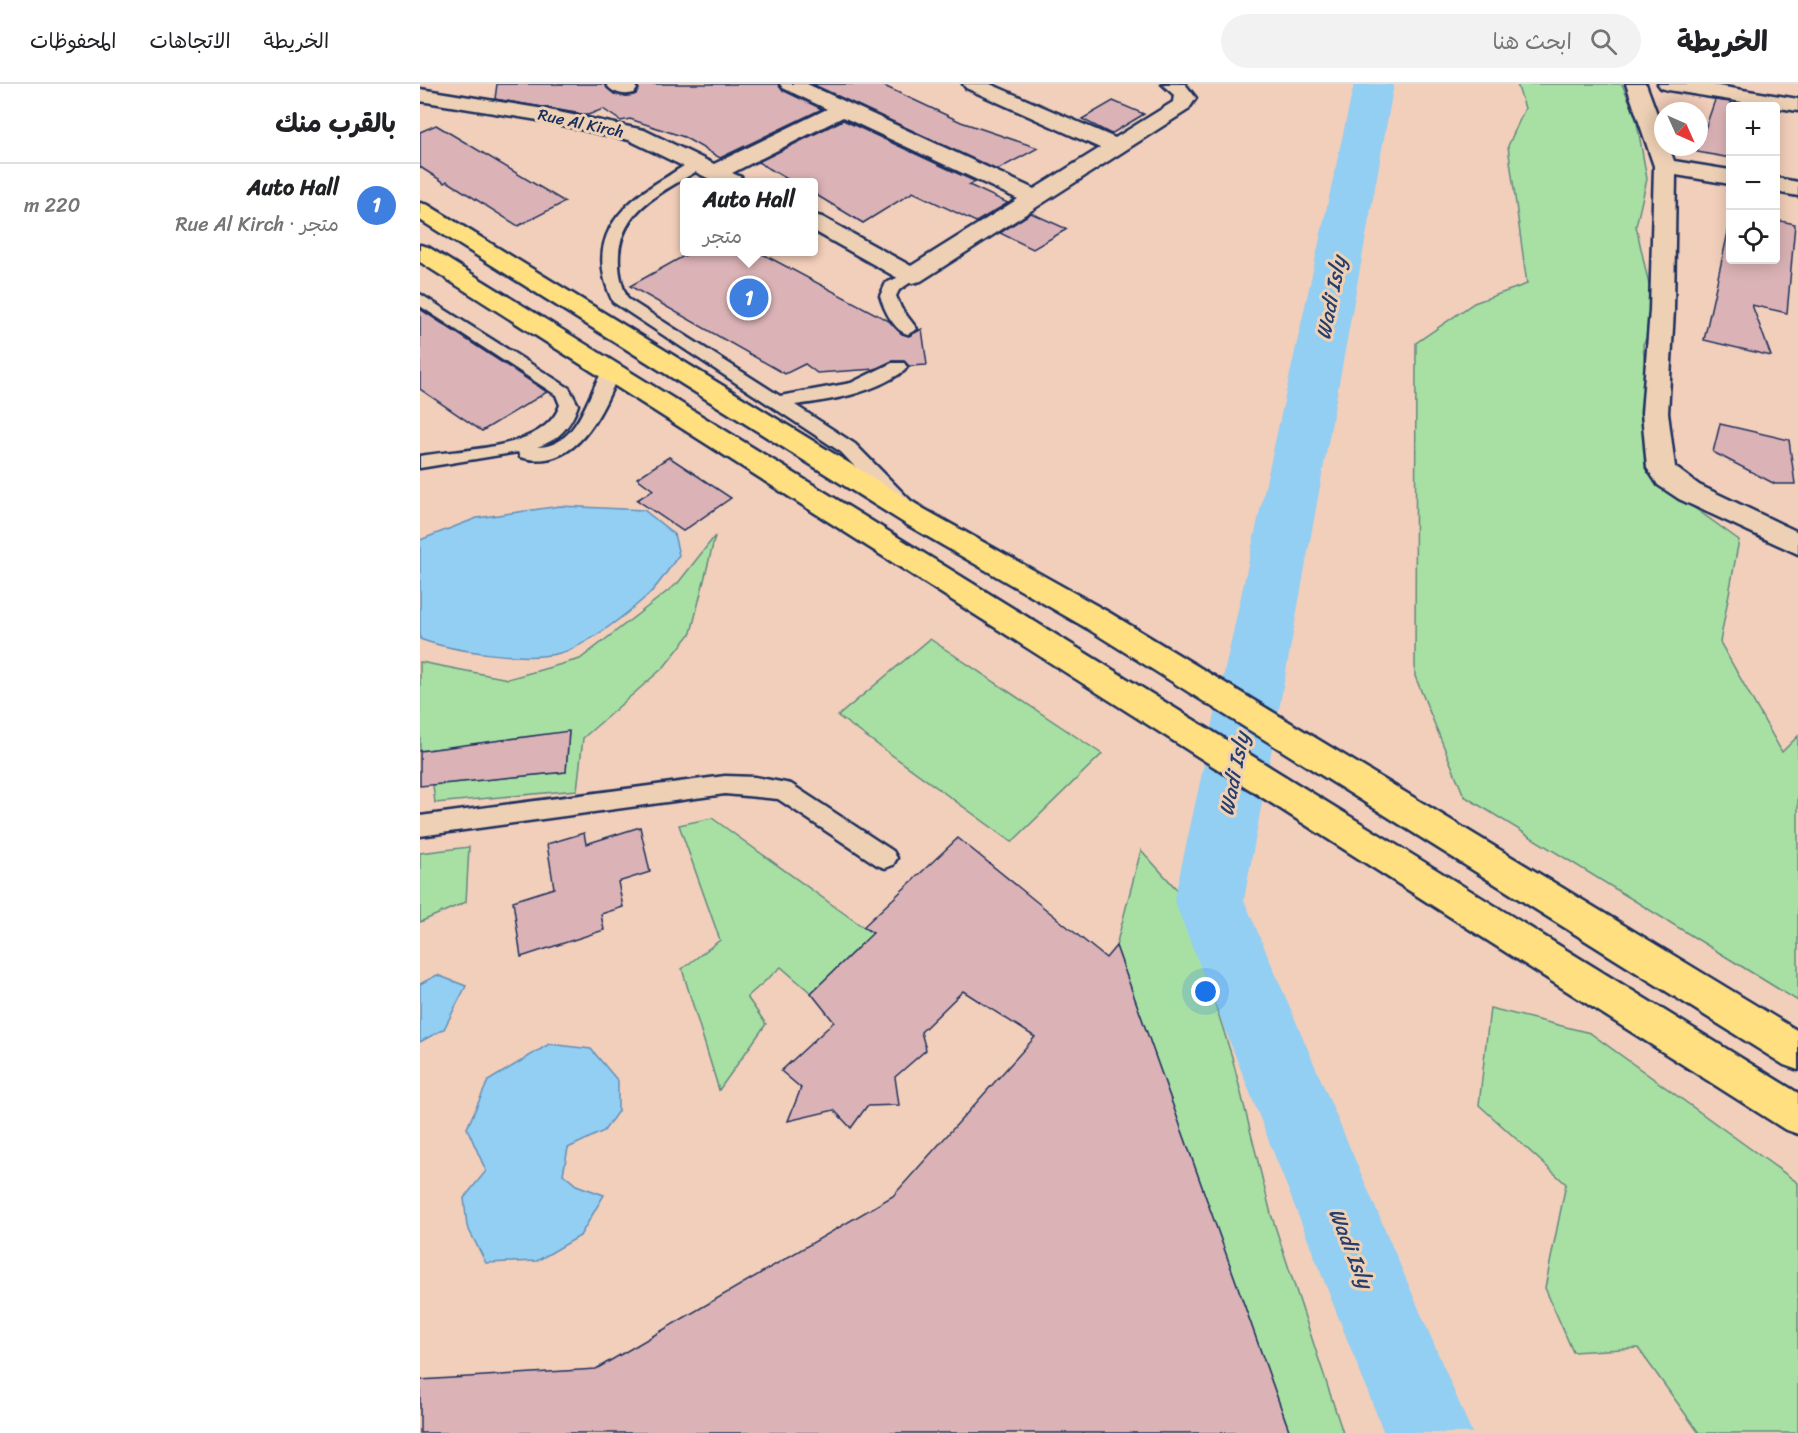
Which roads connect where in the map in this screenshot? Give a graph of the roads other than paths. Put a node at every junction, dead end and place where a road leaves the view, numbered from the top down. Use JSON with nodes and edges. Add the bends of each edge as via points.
{"nodes":[{"id":1,"x":447,"y":84,"type":"edge"},
{"id":2,"x":790,"y":84,"type":"edge"},
{"id":3,"x":973,"y":84,"type":"edge"},
{"id":4,"x":1172,"y":84,"type":"edge"},
{"id":5,"x":1636,"y":84,"type":"edge"},
{"id":6,"x":1668,"y":84,"type":"edge"},
{"id":7,"x":422,"y":95,"type":"edge"},
{"id":8,"x":833,"y":99,"type":"junction"},
{"id":9,"x":1798,"y":105,"type":"edge"},
{"id":10,"x":1117,"y":147,"type":"junction"},
{"id":11,"x":1665,"y":166,"type":"junction"},
{"id":12,"x":715,"y":174,"type":"edge"},
{"id":13,"x":1726,"y":176,"type":"edge"},
{"id":14,"x":1780,"y":186,"type":"edge"},
{"id":15,"x":680,"y":187,"type":"edge"},
{"id":16,"x":1798,"y":189,"type":"edge"},
{"id":17,"x":1035,"y":198,"type":"junction"},
{"id":18,"x":420,"y":210,"type":"edge"},
{"id":19,"x":818,"y":225,"type":"edge"},
{"id":20,"x":420,"y":252,"type":"edge"},
{"id":21,"x":912,"y":276,"type":"junction"},
{"id":22,"x":420,"y":299,"type":"edge"},
{"id":23,"x":908,"y":329,"type":"dead end"},
{"id":24,"x":898,"y":367,"type":"dead end"},
{"id":25,"x":611,"y":371,"type":"junction"},
{"id":26,"x":779,"y":402,"type":"junction"},
{"id":27,"x":498,"y":449,"type":"junction"},
{"id":28,"x":420,"y":462,"type":"edge"},
{"id":29,"x":914,"y":516,"type":"junction"},
{"id":30,"x":1798,"y":544,"type":"edge"},
{"id":31,"x":420,"y":826,"type":"edge"},
{"id":32,"x":885,"y":858,"type":"dead end"},
{"id":33,"x":1798,"y":1052,"type":"edge"},
{"id":34,"x":1798,"y":1115,"type":"edge"}],
"edges":[{"from":1,"to":7,"type":"street"},
{"from":2,"to":8,"type":"street"},
{"from":3,"to":10,"type":"street"},
{"from":4,"to":10,"type":"street","via":[[1186,98],[1181,106]]},
{"from":5,"to":11,"type":"street"},
{"from":6,"to":9,"type":"street"},
{"from":7,"to":12,"type":"street","name":"Rue Al Kirch","via":[[601,125],[636,135]]},
{"from":8,"to":12,"type":"street"},
{"from":8,"to":17,"type":"street"},
{"from":10,"to":17,"type":"street"},
{"from":11,"to":13,"type":"street"},
{"from":11,"to":30,"type":"street","via":[[1655,413],[1661,468],[1668,478],[1689,492]]},
{"from":14,"to":16,"type":"street"},
{"from":15,"to":26,"type":"lane","via":[[633,205],[624,216],[613,247],[613,288],[621,302]]},
{"from":17,"to":21,"type":"street"},
{"from":18,"to":29,"type":"main road"},
{"from":19,"to":21,"type":"street"},
{"from":20,"to":25,"type":"main road"},
{"from":21,"to":23,"type":"lane","via":[[892,287],[888,296]]},
{"from":22,"to":27,"type":"lane","via":[[563,392],[569,405],[565,420],[550,434],[529,444]]},
{"from":24,"to":26,"type":"lane","via":[[884,378],[862,386]]},
{"from":25,"to":27,"type":"lane","via":[[579,434],[559,447],[534,454]]},
{"from":25,"to":34,"type":"main road"},
{"from":26,"to":29,"type":"lane","via":[[848,448]]},
{"from":27,"to":28,"type":"lane"},
{"from":29,"to":33,"type":"main road","via":[[1141,647]]},
{"from":31,"to":32,"type":"lane","via":[[724,785],[755,786],[783,791]]}]}
